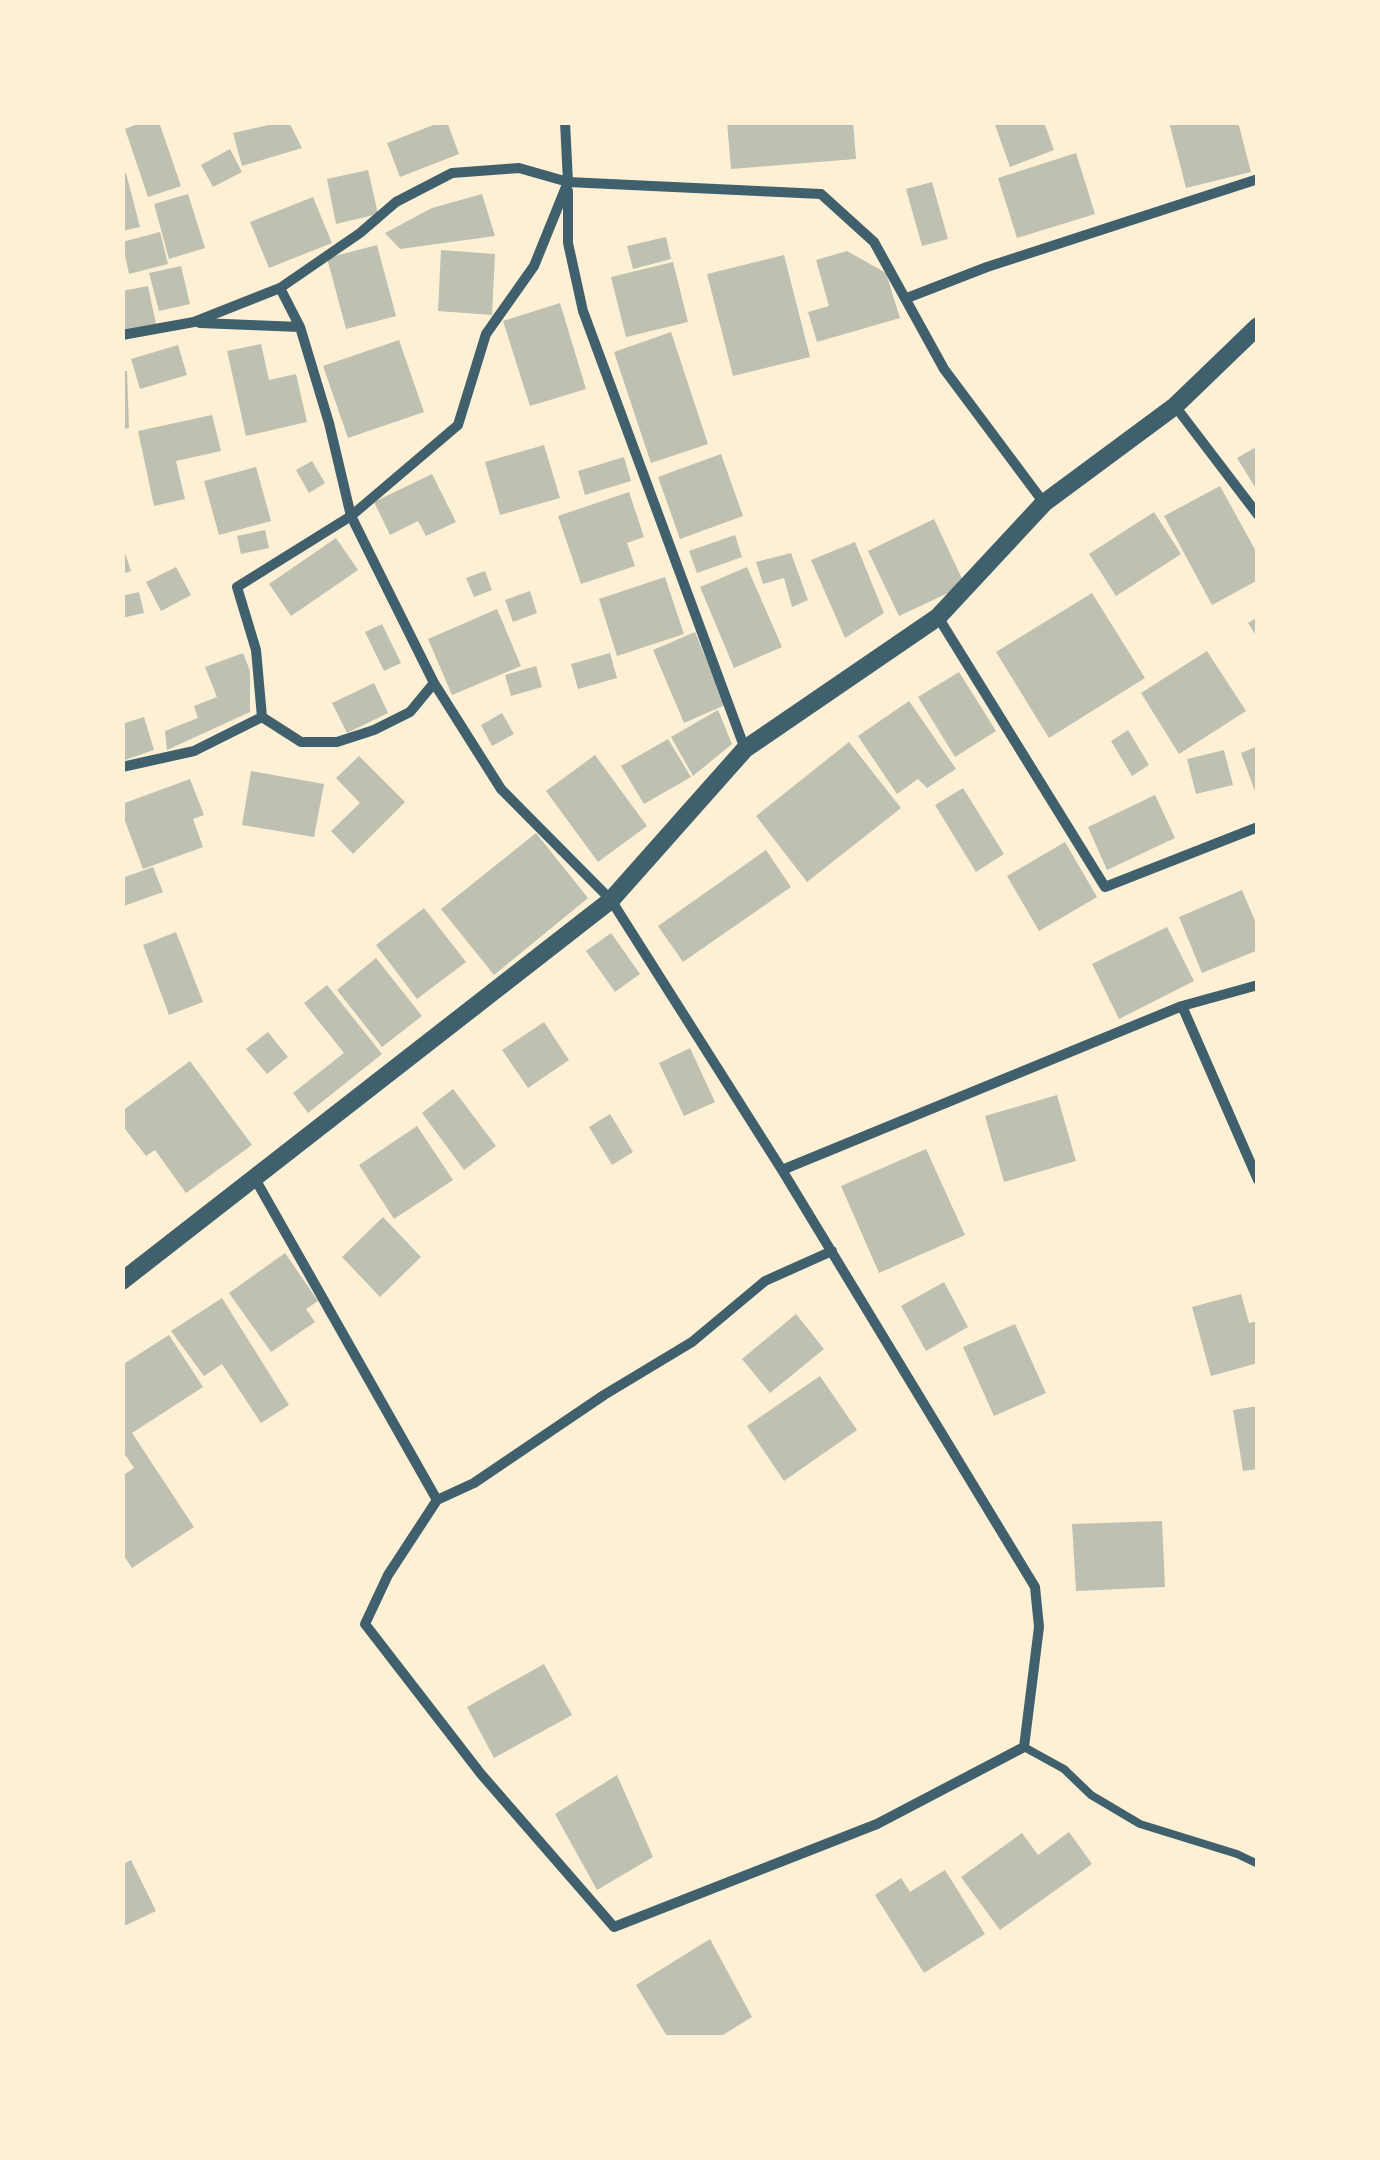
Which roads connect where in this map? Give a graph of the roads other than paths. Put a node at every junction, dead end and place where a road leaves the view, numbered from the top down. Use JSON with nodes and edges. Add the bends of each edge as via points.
{"nodes":[{"id":1,"x":566,"y":122,"type":"edge"},
{"id":2,"x":1258,"y":179,"type":"edge"},
{"id":3,"x":568,"y":182,"type":"junction"},
{"id":4,"x":280,"y":288,"type":"junction"},
{"id":5,"x":907,"y":298,"type":"junction"},
{"id":6,"x":194,"y":322,"type":"junction"},
{"id":7,"x":1258,"y":326,"type":"edge"},
{"id":8,"x":300,"y":327,"type":"junction"},
{"id":9,"x":122,"y":335,"type":"edge"},
{"id":10,"x":1175,"y":406,"type":"junction"},
{"id":11,"x":1044,"y":502,"type":"junction"},
{"id":12,"x":350,"y":516,"type":"junction"},
{"id":13,"x":1258,"y":516,"type":"edge"},
{"id":14,"x":938,"y":617,"type":"junction"},
{"id":15,"x":434,"y":683,"type":"junction"},
{"id":16,"x":262,"y":717,"type":"junction"},
{"id":17,"x":745,"y":749,"type":"junction"},
{"id":18,"x":122,"y":768,"type":"edge"},
{"id":19,"x":1258,"y":827,"type":"edge"},
{"id":20,"x":611,"y":900,"type":"junction"},
{"id":21,"x":1258,"y":984,"type":"edge"},
{"id":22,"x":1182,"y":1006,"type":"junction"},
{"id":23,"x":782,"y":1170,"type":"junction"},
{"id":24,"x":254,"y":1177,"type":"junction"},
{"id":25,"x":1258,"y":1180,"type":"edge"},
{"id":26,"x":832,"y":1251,"type":"junction"},
{"id":27,"x":123,"y":1278,"type":"edge"},
{"id":28,"x":437,"y":1500,"type":"junction"},
{"id":29,"x":1024,"y":1747,"type":"junction"},
{"id":30,"x":1258,"y":1864,"type":"edge"}],
"edges":[{"from":1,"to":3,"type":"street"},
{"from":2,"to":5,"type":"street"},
{"from":3,"to":4,"type":"street","via":[[520,168],[452,172],[396,202]]},
{"from":3,"to":5,"type":"street","via":[[821,194],[874,242]]},
{"from":3,"to":12,"type":"street","via":[[534,266],[486,334],[458,425]]},
{"from":3,"to":17,"type":"street","via":[[568,243],[584,312]]},
{"from":4,"to":6,"type":"street"},
{"from":4,"to":8,"type":"street"},
{"from":5,"to":11,"type":"street","via":[[944,369]]},
{"from":6,"to":8,"type":"street"},
{"from":6,"to":9,"type":"street"},
{"from":7,"to":10,"type":"street"},
{"from":8,"to":12,"type":"street"},
{"from":10,"to":11,"type":"street"},
{"from":10,"to":13,"type":"street"},
{"from":11,"to":14,"type":"street"},
{"from":12,"to":15,"type":"street"},
{"from":12,"to":16,"type":"street","via":[[237,586],[256,650]]},
{"from":14,"to":17,"type":"street"},
{"from":14,"to":19,"type":"street","via":[[1105,887]]},
{"from":15,"to":16,"type":"street","via":[[410,712],[337,742],[301,742]]},
{"from":15,"to":20,"type":"street","via":[[500,790]]},
{"from":16,"to":18,"type":"street","via":[[194,751]]},
{"from":17,"to":20,"type":"street"},
{"from":20,"to":23,"type":"street"},
{"from":20,"to":24,"type":"street"},
{"from":21,"to":22,"type":"street"},
{"from":22,"to":23,"type":"street"},
{"from":22,"to":25,"type":"street"},
{"from":23,"to":26,"type":"street"},
{"from":24,"to":27,"type":"street"},
{"from":24,"to":28,"type":"street"},
{"from":26,"to":28,"type":"street","via":[[764,1281],[692,1342],[474,1483]]},
{"from":26,"to":29,"type":"street","via":[[1035,1587],[1039,1627]]},
{"from":28,"to":29,"type":"street","via":[[365,1624],[481,1774],[614,1927],[877,1824]]},
{"from":29,"to":30,"type":"lane","via":[[1140,1824]]}]}
